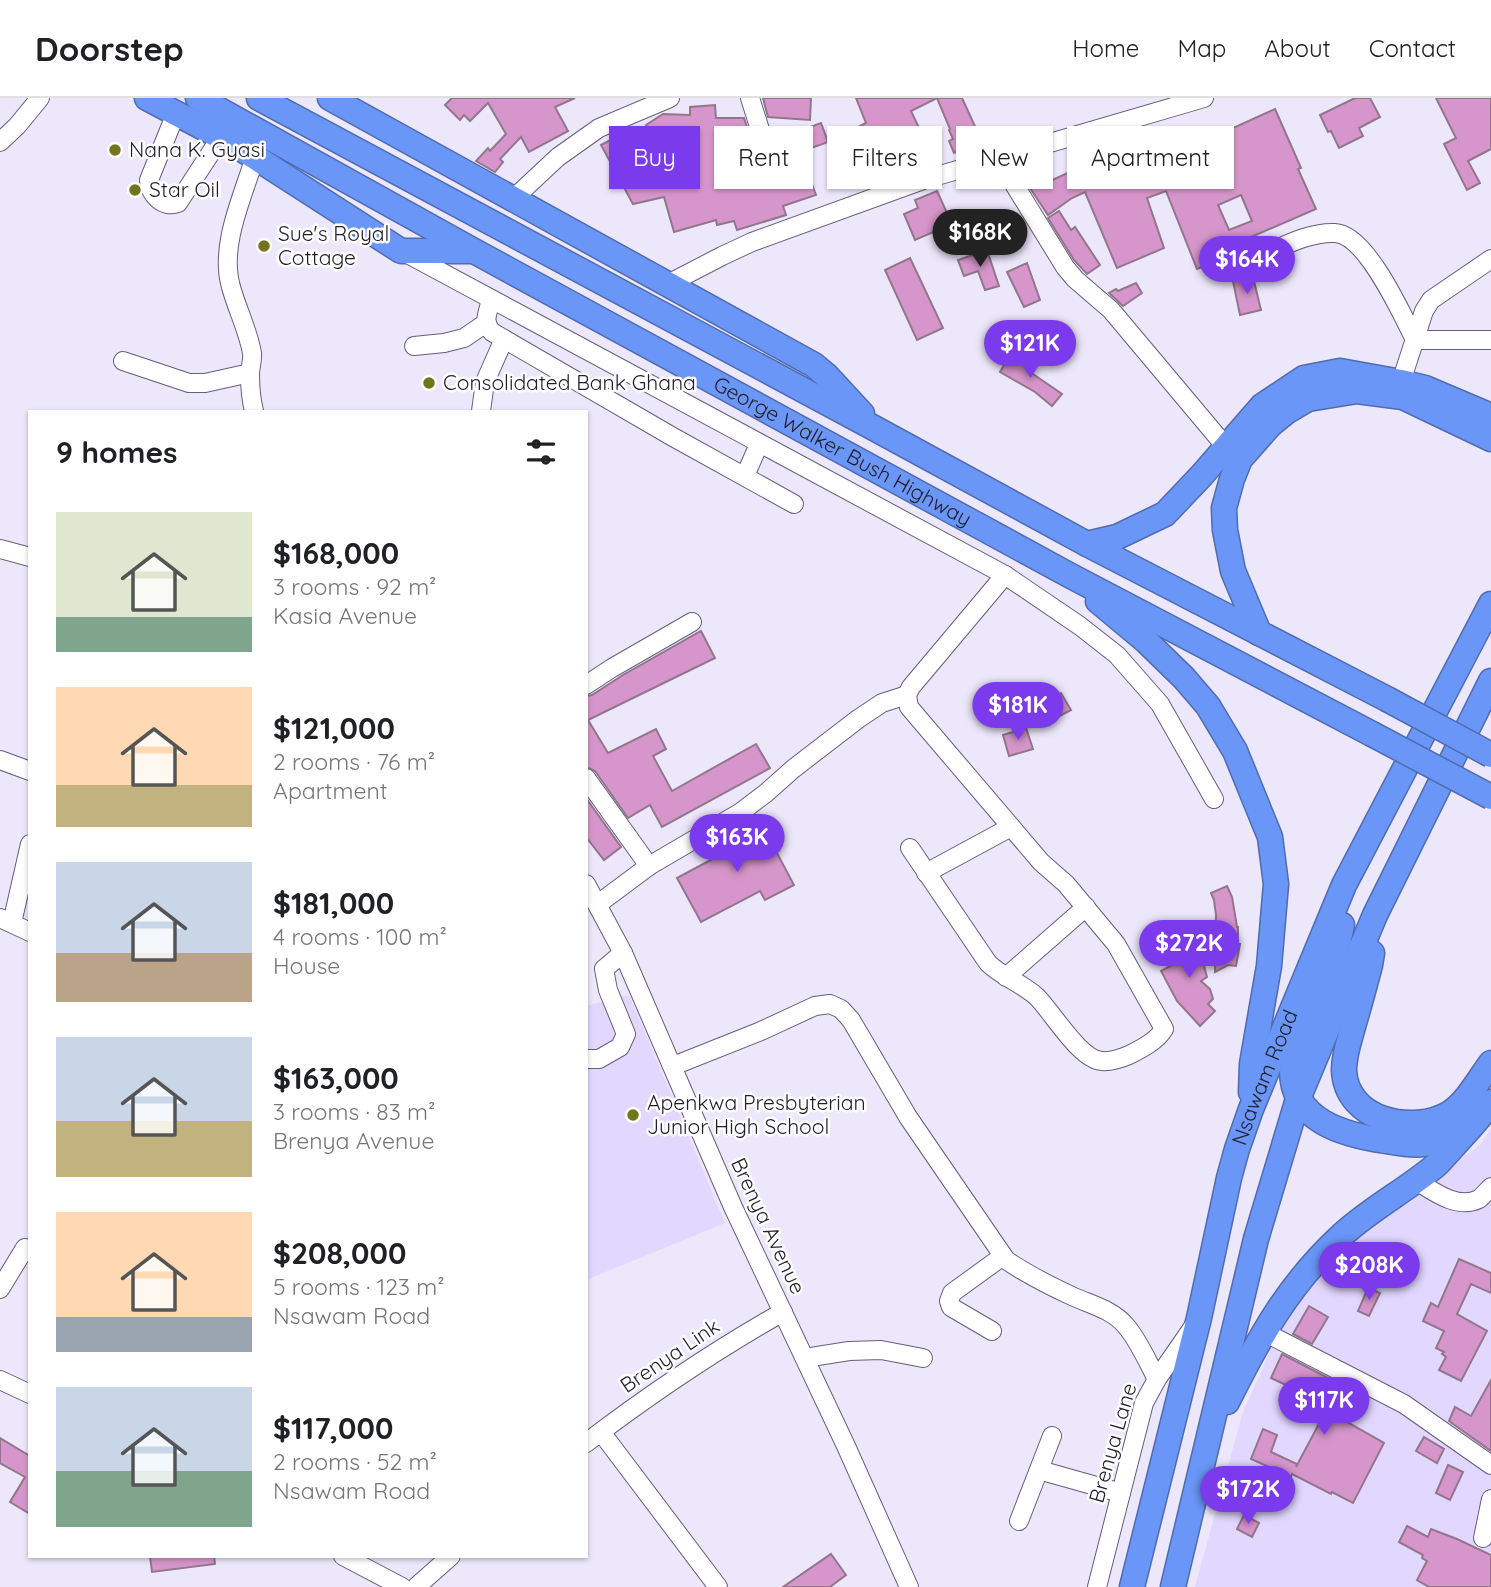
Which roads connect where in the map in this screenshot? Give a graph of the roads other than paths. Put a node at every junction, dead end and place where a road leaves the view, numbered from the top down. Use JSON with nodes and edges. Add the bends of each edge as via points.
{"nodes":[{"id":1,"x":40,"y":98,"type":"edge"},
{"id":2,"x":147,"y":98,"type":"edge"},
{"id":3,"x":198,"y":98,"type":"edge"},
{"id":4,"x":259,"y":98,"type":"edge"},
{"id":5,"x":330,"y":98,"type":"edge"},
{"id":6,"x":670,"y":98,"type":"edge"},
{"id":7,"x":750,"y":98,"type":"edge"},
{"id":8,"x":1203,"y":98,"type":"edge"},
{"id":9,"x":176,"y":113,"type":"junction"},
{"id":10,"x":759,"y":126,"type":"edge"},
{"id":11,"x":221,"y":137,"type":"junction"},
{"id":12,"x":0,"y":142,"type":"edge"},
{"id":13,"x":1053,"y":142,"type":"edge"},
{"id":14,"x":256,"y":157,"type":"junction"},
{"id":15,"x":956,"y":170,"type":"edge"},
{"id":16,"x":1017,"y":189,"type":"edge"},
{"id":17,"x":512,"y":200,"type":"junction"},
{"id":18,"x":401,"y":251,"type":"junction"},
{"id":19,"x":474,"y":251,"type":"junction"},
{"id":20,"x":1491,"y":259,"type":"edge"},
{"id":21,"x":1252,"y":260,"type":"dead end"},
{"id":22,"x":668,"y":284,"type":"junction"},
{"id":23,"x":491,"y":300,"type":"junction"},
{"id":24,"x":486,"y":323,"type":"junction"},
{"id":25,"x":504,"y":339,"type":"junction"},
{"id":26,"x":1415,"y":340,"type":"junction"},
{"id":27,"x":1491,"y":340,"type":"edge"},
{"id":28,"x":414,"y":346,"type":"dead end"},
{"id":29,"x":123,"y":361,"type":"dead end"},
{"id":30,"x":250,"y":373,"type":"junction"},
{"id":31,"x":1401,"y":382,"type":"junction"},
{"id":32,"x":254,"y":410,"type":"edge"},
{"id":33,"x":481,"y":410,"type":"edge"},
{"id":34,"x":1491,"y":416,"type":"edge"},
{"id":35,"x":874,"y":428,"type":"junction"},
{"id":36,"x":1491,"y":439,"type":"edge"},
{"id":37,"x":759,"y":444,"type":"junction"},
{"id":38,"x":1226,"y":447,"type":"junction"},
{"id":39,"x":745,"y":476,"type":"junction"},
{"id":40,"x":794,"y":504,"type":"dead end"},
{"id":41,"x":1087,"y":544,"type":"junction"},
{"id":42,"x":0,"y":548,"type":"edge"},
{"id":43,"x":28,"y":556,"type":"edge"},
{"id":44,"x":1005,"y":575,"type":"junction"},
{"id":45,"x":1069,"y":575,"type":"junction"},
{"id":46,"x":1491,"y":604,"type":"edge"},
{"id":47,"x":692,"y":622,"type":"dead end"},
{"id":48,"x":1259,"y":633,"type":"junction"},
{"id":49,"x":1491,"y":681,"type":"edge"},
{"id":50,"x":588,"y":684,"type":"edge"},
{"id":51,"x":907,"y":695,"type":"junction"},
{"id":52,"x":1491,"y":755,"type":"edge"},
{"id":53,"x":0,"y":760,"type":"edge"},
{"id":54,"x":28,"y":770,"type":"edge"},
{"id":55,"x":588,"y":781,"type":"edge"},
{"id":56,"x":1491,"y":797,"type":"edge"},
{"id":57,"x":1214,"y":799,"type":"dead end"},
{"id":58,"x":1011,"y":827,"type":"junction"},
{"id":59,"x":909,"y":848,"type":"dead end"},
{"id":60,"x":28,"y":850,"type":"edge"},
{"id":61,"x":649,"y":866,"type":"junction"},
{"id":62,"x":926,"y":873,"type":"junction"},
{"id":63,"x":1344,"y":886,"type":"junction"},
{"id":64,"x":588,"y":887,"type":"edge"},
{"id":65,"x":598,"y":904,"type":"junction"},
{"id":66,"x":1086,"y":907,"type":"junction"},
{"id":67,"x":1375,"y":915,"type":"junction"},
{"id":68,"x":6,"y":921,"type":"edge"},
{"id":69,"x":28,"y":931,"type":"edge"},
{"id":70,"x":623,"y":953,"type":"junction"},
{"id":71,"x":1006,"y":977,"type":"junction"},
{"id":72,"x":588,"y":1059,"type":"edge"},
{"id":73,"x":1491,"y":1063,"type":"edge"},
{"id":74,"x":673,"y":1066,"type":"junction"},
{"id":75,"x":1298,"y":1099,"type":"junction"},
{"id":76,"x":1491,"y":1102,"type":"edge"},
{"id":77,"x":1251,"y":1109,"type":"junction"},
{"id":78,"x":1469,"y":1129,"type":"junction"},
{"id":79,"x":1415,"y":1180,"type":"junction"},
{"id":80,"x":1491,"y":1187,"type":"edge"},
{"id":81,"x":25,"y":1248,"type":"dead end"},
{"id":82,"x":1003,"y":1256,"type":"junction"},
{"id":83,"x":0,"y":1289,"type":"edge"},
{"id":84,"x":783,"y":1312,"type":"junction"},
{"id":85,"x":1199,"y":1318,"type":"junction"},
{"id":86,"x":992,"y":1331,"type":"dead end"},
{"id":87,"x":1264,"y":1332,"type":"junction"},
{"id":88,"x":805,"y":1358,"type":"junction"},
{"id":89,"x":923,"y":1358,"type":"dead end"},
{"id":90,"x":1157,"y":1379,"type":"junction"},
{"id":91,"x":0,"y":1380,"type":"edge"},
{"id":92,"x":28,"y":1393,"type":"edge"},
{"id":93,"x":601,"y":1432,"type":"junction"},
{"id":94,"x":1052,"y":1436,"type":"dead end"},
{"id":95,"x":1209,"y":1438,"type":"junction"},
{"id":96,"x":588,"y":1442,"type":"edge"},
{"id":97,"x":1491,"y":1465,"type":"edge"},
{"id":98,"x":1040,"y":1470,"type":"junction"},
{"id":99,"x":1121,"y":1493,"type":"junction"},
{"id":100,"x":1491,"y":1499,"type":"edge"},
{"id":101,"x":1020,"y":1521,"type":"dead end"},
{"id":102,"x":1483,"y":1538,"type":"dead end"},
{"id":103,"x":347,"y":1558,"type":"edge"},
{"id":104,"x":449,"y":1558,"type":"edge"},
{"id":105,"x":402,"y":1587,"type":"edge"},
{"id":106,"x":415,"y":1587,"type":"edge"},
{"id":107,"x":718,"y":1587,"type":"edge"},
{"id":108,"x":909,"y":1587,"type":"edge"},
{"id":109,"x":1097,"y":1587,"type":"edge"},
{"id":110,"x":1132,"y":1587,"type":"edge"},
{"id":111,"x":1173,"y":1587,"type":"edge"}],
"edges":[{"from":1,"to":12,"type":"street"},
{"from":2,"to":9,"type":"highway"},
{"from":3,"to":19,"type":"highway","name":"George Walker Bush Highway"},
{"from":4,"to":35,"type":"highway","name":"George Walker Bush Highway"},
{"from":5,"to":17,"type":"highway"},
{"from":6,"to":17,"type":"street","via":[[588,135],[558,156]]},
{"from":7,"to":10,"type":"street"},
{"from":8,"to":13,"type":"street"},
{"from":9,"to":11,"type":"highway"},
{"from":9,"to":11,"type":"street","via":[[149,180],[153,194],[165,204],[178,203]]},
{"from":11,"to":14,"type":"highway"},
{"from":14,"to":18,"type":"highway"},
{"from":14,"to":30,"type":"street","via":[[227,254],[231,287],[252,355]]},
{"from":15,"to":22,"type":"street","via":[[752,242]]},
{"from":16,"to":38,"type":"street","via":[[1065,267],[1111,310]]},
{"from":17,"to":22,"type":"highway"},
{"from":18,"to":19,"type":"highway"},
{"from":18,"to":23,"type":"street"},
{"from":19,"to":45,"type":"highway","name":"George Walker Bush Highway"},
{"from":20,"to":26,"type":"street","via":[[1431,300]]},
{"from":21,"to":26,"type":"street","via":[[1309,236],[1338,233],[1353,239],[1383,279]]},
{"from":22,"to":35,"type":"highway","via":[[814,365]]},
{"from":23,"to":24,"type":"street"},
{"from":23,"to":37,"type":"street"},
{"from":24,"to":25,"type":"street"},
{"from":24,"to":28,"type":"street","via":[[464,338]]},
{"from":25,"to":33,"type":"street","via":[[485,382]]},
{"from":25,"to":39,"type":"street"},
{"from":26,"to":27,"type":"street"},
{"from":26,"to":31,"type":"street"},
{"from":29,"to":30,"type":"street","via":[[189,383]]},
{"from":30,"to":32,"type":"street"},
{"from":31,"to":34,"type":"highway"},
{"from":31,"to":38,"type":"highway","via":[[1340,371],[1304,378],[1262,406]]},
{"from":35,"to":41,"type":"highway","name":"George Walker Bush Highway"},
{"from":36,"to":48,"type":"highway","via":[[1403,397],[1357,391],[1308,399],[1270,425],[1240,459],[1224,508],[1233,571]]},
{"from":37,"to":39,"type":"street"},
{"from":37,"to":44,"type":"street"},
{"from":38,"to":41,"type":"highway","via":[[1165,514],[1118,537]]},
{"from":39,"to":40,"type":"street"},
{"from":41,"to":48,"type":"highway","name":"George Walker Bush Highway"},
{"from":42,"to":43,"type":"street"},
{"from":44,"to":51,"type":"street"},
{"from":44,"to":57,"type":"street","via":[[1117,655],[1160,704]]},
{"from":45,"to":56,"type":"highway","name":"George Walker Bush Highway","bridge":true},
{"from":45,"to":77,"type":"highway","via":[[1146,641],[1208,706],[1235,751],[1270,836],[1276,884],[1269,966],[1252,1064]]},
{"from":46,"to":63,"type":"highway","name":"Nsawam Road"},
{"from":47,"to":50,"type":"street"},
{"from":48,"to":52,"type":"highway","name":"George Walker Bush Highway","bridge":true},
{"from":49,"to":67,"type":"highway","name":"Nsawam Road"},
{"from":51,"to":58,"type":"street","via":[[909,706]]},
{"from":51,"to":61,"type":"street","via":[[882,703],[741,812]]},
{"from":53,"to":54,"type":"street"},
{"from":55,"to":61,"type":"street"},
{"from":58,"to":62,"type":"street"},
{"from":58,"to":66,"type":"street"},
{"from":59,"to":62,"type":"street"},
{"from":60,"to":68,"type":"street"},
{"from":61,"to":65,"type":"street"},
{"from":62,"to":71,"type":"street","via":[[988,963]]},
{"from":63,"to":75,"type":"highway","via":[[1339,939],[1292,1070]]},
{"from":63,"to":77,"type":"highway","name":"Nsawam Road"},
{"from":64,"to":65,"type":"street","name":"Brenya Avenue"},
{"from":65,"to":70,"type":"street","name":"Brenya Avenue"},
{"from":66,"to":71,"type":"street"},
{"from":66,"to":71,"type":"street","via":[[1116,944],[1164,1029],[1161,1034],[1140,1050],[1101,1062],[1080,1049],[1038,998]]},
{"from":67,"to":73,"type":"highway","via":[[1370,965],[1344,1071],[1348,1090],[1358,1105],[1381,1119],[1406,1124],[1433,1121],[1451,1112]]},
{"from":67,"to":75,"type":"highway","name":"Nsawam Road"},
{"from":68,"to":69,"type":"street"},
{"from":70,"to":72,"type":"street","via":[[604,969],[626,1034],[620,1048],[599,1059]]},
{"from":70,"to":74,"type":"street","name":"Brenya Avenue"},
{"from":74,"to":82,"type":"street","name":"Brenya Lane","via":[[815,1006],[830,1004],[841,1009]]},
{"from":74,"to":84,"type":"street","name":"Brenya Avenue"},
{"from":75,"to":78,"type":"highway","via":[[1322,1123],[1372,1139],[1424,1144]]},
{"from":75,"to":95,"type":"highway","name":"Nsawam Road","via":[[1256,1239]]},
{"from":76,"to":78,"type":"highway"},
{"from":77,"to":85,"type":"highway","name":"Nsawam Road","via":[[1229,1178]]},
{"from":78,"to":79,"type":"highway","via":[[1436,1165]]},
{"from":79,"to":80,"type":"street","via":[[1437,1194],[1466,1202],[1480,1198]]},
{"from":79,"to":87,"type":"highway","via":[[1364,1217],[1315,1262]]},
{"from":81,"to":83,"type":"street"},
{"from":82,"to":86,"type":"street","via":[[952,1293],[950,1301],[951,1307]]},
{"from":82,"to":90,"type":"street","name":"Brenya Lane","via":[[1026,1274],[1117,1317],[1127,1326]]},
{"from":84,"to":88,"type":"street","name":"Brenya Avenue"},
{"from":84,"to":93,"type":"street","name":"Brenya Link","via":[[736,1338]]},
{"from":85,"to":90,"type":"street"},
{"from":85,"to":110,"type":"highway","name":"Nsawam Road"},
{"from":87,"to":95,"type":"highway"},
{"from":87,"to":97,"type":"street","via":[[1404,1404]]},
{"from":88,"to":89,"type":"street","via":[[881,1350]]},
{"from":88,"to":108,"type":"street","name":"Brenya Avenue"},
{"from":90,"to":99,"type":"street","name":"Brenya Lane","via":[[1144,1403]]},
{"from":91,"to":92,"type":"street"},
{"from":93,"to":96,"type":"street","name":"Brenya Link"},
{"from":93,"to":107,"type":"street"},
{"from":94,"to":98,"type":"street"},
{"from":95,"to":111,"type":"highway","name":"Nsawam Road"},
{"from":98,"to":99,"type":"street"},
{"from":98,"to":101,"type":"street"},
{"from":99,"to":109,"type":"street","name":"Brenya Lane"},
{"from":100,"to":102,"type":"street"},
{"from":103,"to":105,"type":"street"},
{"from":104,"to":106,"type":"street"}]}
